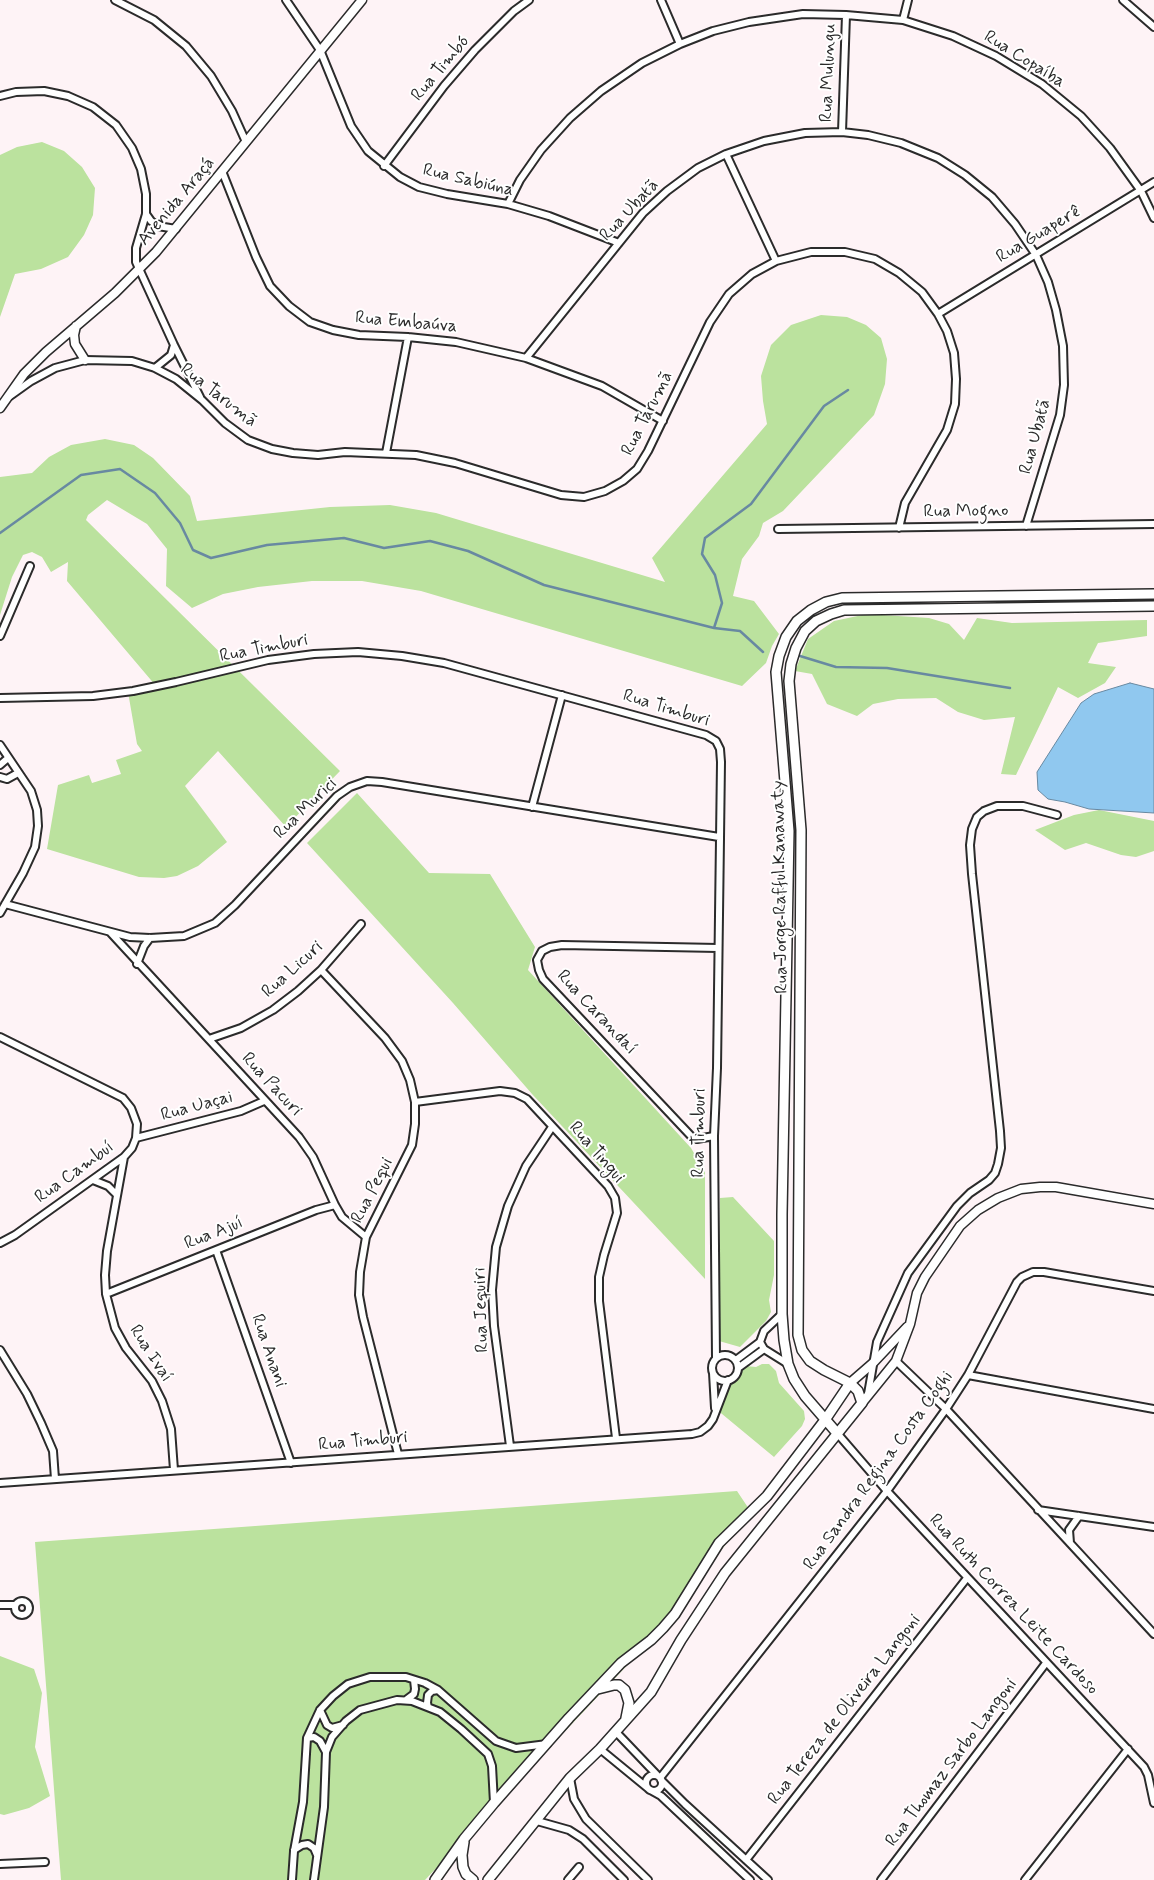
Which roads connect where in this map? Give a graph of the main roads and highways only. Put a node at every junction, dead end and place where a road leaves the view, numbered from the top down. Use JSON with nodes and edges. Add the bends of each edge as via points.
{"nodes":[{"id":1,"x":1154,"y":594,"type":"edge"},
{"id":2,"x":1154,"y":606,"type":"edge"},
{"id":3,"x":782,"y":1273,"type":"junction"},
{"id":4,"x":797,"y":1273,"type":"junction"},
{"id":5,"x":850,"y":1382,"type":"junction"},
{"id":6,"x":824,"y":1420,"type":"junction"},
{"id":7,"x":837,"y":1433,"type":"junction"},
{"id":8,"x":596,"y":1690,"type":"junction"},
{"id":9,"x":626,"y":1721,"type":"junction"},
{"id":10,"x":464,"y":1839,"type":"junction"},
{"id":11,"x":435,"y":1880,"type":"edge"},
{"id":12,"x":473,"y":1880,"type":"edge"},
{"id":13,"x":488,"y":1880,"type":"edge"}],
"edges":[{"from":1,"to":3,"type":"main road","name":"Rua Jorge Rafful Kanawaty","via":[[842,598],[811,610],[797,621],[786,637],[776,672],[789,831]]},
{"from":2,"to":4,"type":"main road","name":"Rua Jorge Rafful Kanawaty","via":[[844,610],[816,621],[796,648],[789,682],[800,830]]},
{"from":3,"to":4,"type":"main road"},
{"from":3,"to":6,"type":"main road","name":"Rua Jorge Rafful Kanawaty","via":[[782,1314],[788,1364],[800,1388]]},
{"from":4,"to":5,"type":"main road","name":"Rua Jorge Rafful Kanawaty","via":[[798,1336],[802,1350],[810,1361]]},
{"from":5,"to":6,"type":"main road"},
{"from":5,"to":7,"type":"main road","via":[[862,1403]]},
{"from":6,"to":7,"type":"main road","name":"Rua Jorge Rafful Kanawaty"},
{"from":6,"to":8,"type":"main road","via":[[767,1496],[719,1543],[663,1628],[621,1663]]},
{"from":7,"to":9,"type":"main road","via":[[725,1573],[680,1640],[651,1692]]},
{"from":8,"to":9,"type":"main road","via":[[619,1685],[626,1690],[629,1703]]},
{"from":8,"to":10,"type":"main road"},
{"from":9,"to":13,"type":"main road","via":[[570,1778]]},
{"from":10,"to":11,"type":"main road"},
{"from":10,"to":12,"type":"main road","via":[[463,1866]]}]}
